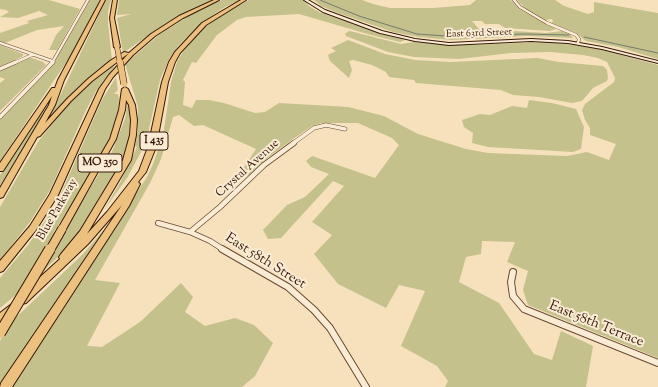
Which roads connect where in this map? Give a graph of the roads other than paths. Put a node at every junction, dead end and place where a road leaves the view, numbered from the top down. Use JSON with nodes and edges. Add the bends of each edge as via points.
{"nodes":[{"id":1,"x":88,"y":0,"type":"edge"},
{"id":2,"x":103,"y":0,"type":"edge"},
{"id":3,"x":114,"y":0,"type":"edge"},
{"id":4,"x":217,"y":0,"type":"edge"},
{"id":5,"x":244,"y":0,"type":"edge"},
{"id":6,"x":306,"y":0,"type":"edge"},
{"id":7,"x":312,"y":0,"type":"edge"},
{"id":8,"x":514,"y":0,"type":"edge"},
{"id":9,"x":578,"y":42,"type":"junction"},
{"id":10,"x":0,"y":43,"type":"edge"},
{"id":11,"x":142,"y":44,"type":"junction"},
{"id":12,"x":32,"y":55,"type":"junction"},
{"id":13,"x":658,"y":61,"type":"edge"},
{"id":14,"x":52,"y":62,"type":"junction"},
{"id":15,"x":0,"y":69,"type":"edge"},
{"id":16,"x":61,"y":80,"type":"junction"},
{"id":17,"x":124,"y":88,"type":"junction"},
{"id":18,"x":0,"y":117,"type":"edge"},
{"id":19,"x":345,"y":128,"type":"dead end"},
{"id":20,"x":28,"y":145,"type":"junction"},
{"id":21,"x":0,"y":169,"type":"edge"},
{"id":22,"x":142,"y":172,"type":"junction"},
{"id":23,"x":0,"y":194,"type":"edge"},
{"id":24,"x":158,"y":223,"type":"dead end"},
{"id":25,"x":190,"y":232,"type":"junction"},
{"id":26,"x":0,"y":268,"type":"edge"},
{"id":27,"x":513,"y":272,"type":"dead end"},
{"id":28,"x":47,"y":279,"type":"junction"},
{"id":29,"x":0,"y":319,"type":"edge"},
{"id":30,"x":0,"y":333,"type":"edge"},
{"id":31,"x":658,"y":363,"type":"edge"},
{"id":32,"x":5,"y":387,"type":"edge"},
{"id":33,"x":366,"y":387,"type":"edge"}],
"edges":[{"from":1,"to":14,"type":"street"},
{"from":2,"to":16,"type":"highway"},
{"from":3,"to":17,"type":"highway","name":"Blue Parkway","number":"MO 350","bridge":true,"via":[[112,18]]},
{"from":4,"to":11,"type":"highway","via":[[163,27]]},
{"from":5,"to":22,"type":"highway","number":"I 435","via":[[204,24],[172,62],[165,82],[152,147]]},
{"from":6,"to":9,"type":"main road","name":"East 63rd Street","via":[[318,8],[353,22],[415,40],[449,44],[531,40]]},
{"from":7,"to":9,"type":"main road","name":"East 63rd Street","via":[[331,12],[387,32],[429,40],[459,42],[536,38]]},
{"from":8,"to":9,"type":"street","via":[[526,11],[547,23],[576,35],[579,37]]},
{"from":9,"to":13,"type":"main road","name":"East 63rd Street"},
{"from":10,"to":12,"type":"street"},
{"from":11,"to":20,"type":"highway","via":[[112,62],[90,80]]},
{"from":11,"to":26,"type":"highway","via":[[125,60],[102,89],[54,195],[33,228]]},
{"from":12,"to":14,"type":"street"},
{"from":12,"to":15,"type":"street"},
{"from":14,"to":18,"type":"street"},
{"from":16,"to":20,"type":"highway","via":[[52,105]]},
{"from":16,"to":21,"type":"highway"},
{"from":17,"to":28,"type":"highway","via":[[132,105],[134,120],[127,160],[83,233]]},
{"from":17,"to":30,"type":"highway","name":"Blue Parkway","number":"MO 350","bridge":true,"via":[[122,110],[113,139]]},
{"from":19,"to":25,"type":"street","name":"Crystal Avenue","via":[[326,125],[314,128],[264,166]]},
{"from":20,"to":23,"type":"highway"},
{"from":22,"to":28,"type":"highway","number":"I 435","via":[[110,214]]},
{"from":22,"to":32,"type":"highway","via":[[125,206]]},
{"from":24,"to":25,"type":"street","name":"East 58th Street"},
{"from":25,"to":33,"type":"street","name":"East 58th Street","via":[[210,241],[298,294],[330,328]]},
{"from":27,"to":31,"type":"street","name":"East 58th Terrace","via":[[513,296],[524,309]]},
{"from":28,"to":29,"type":"highway","number":"I 435"}]}
